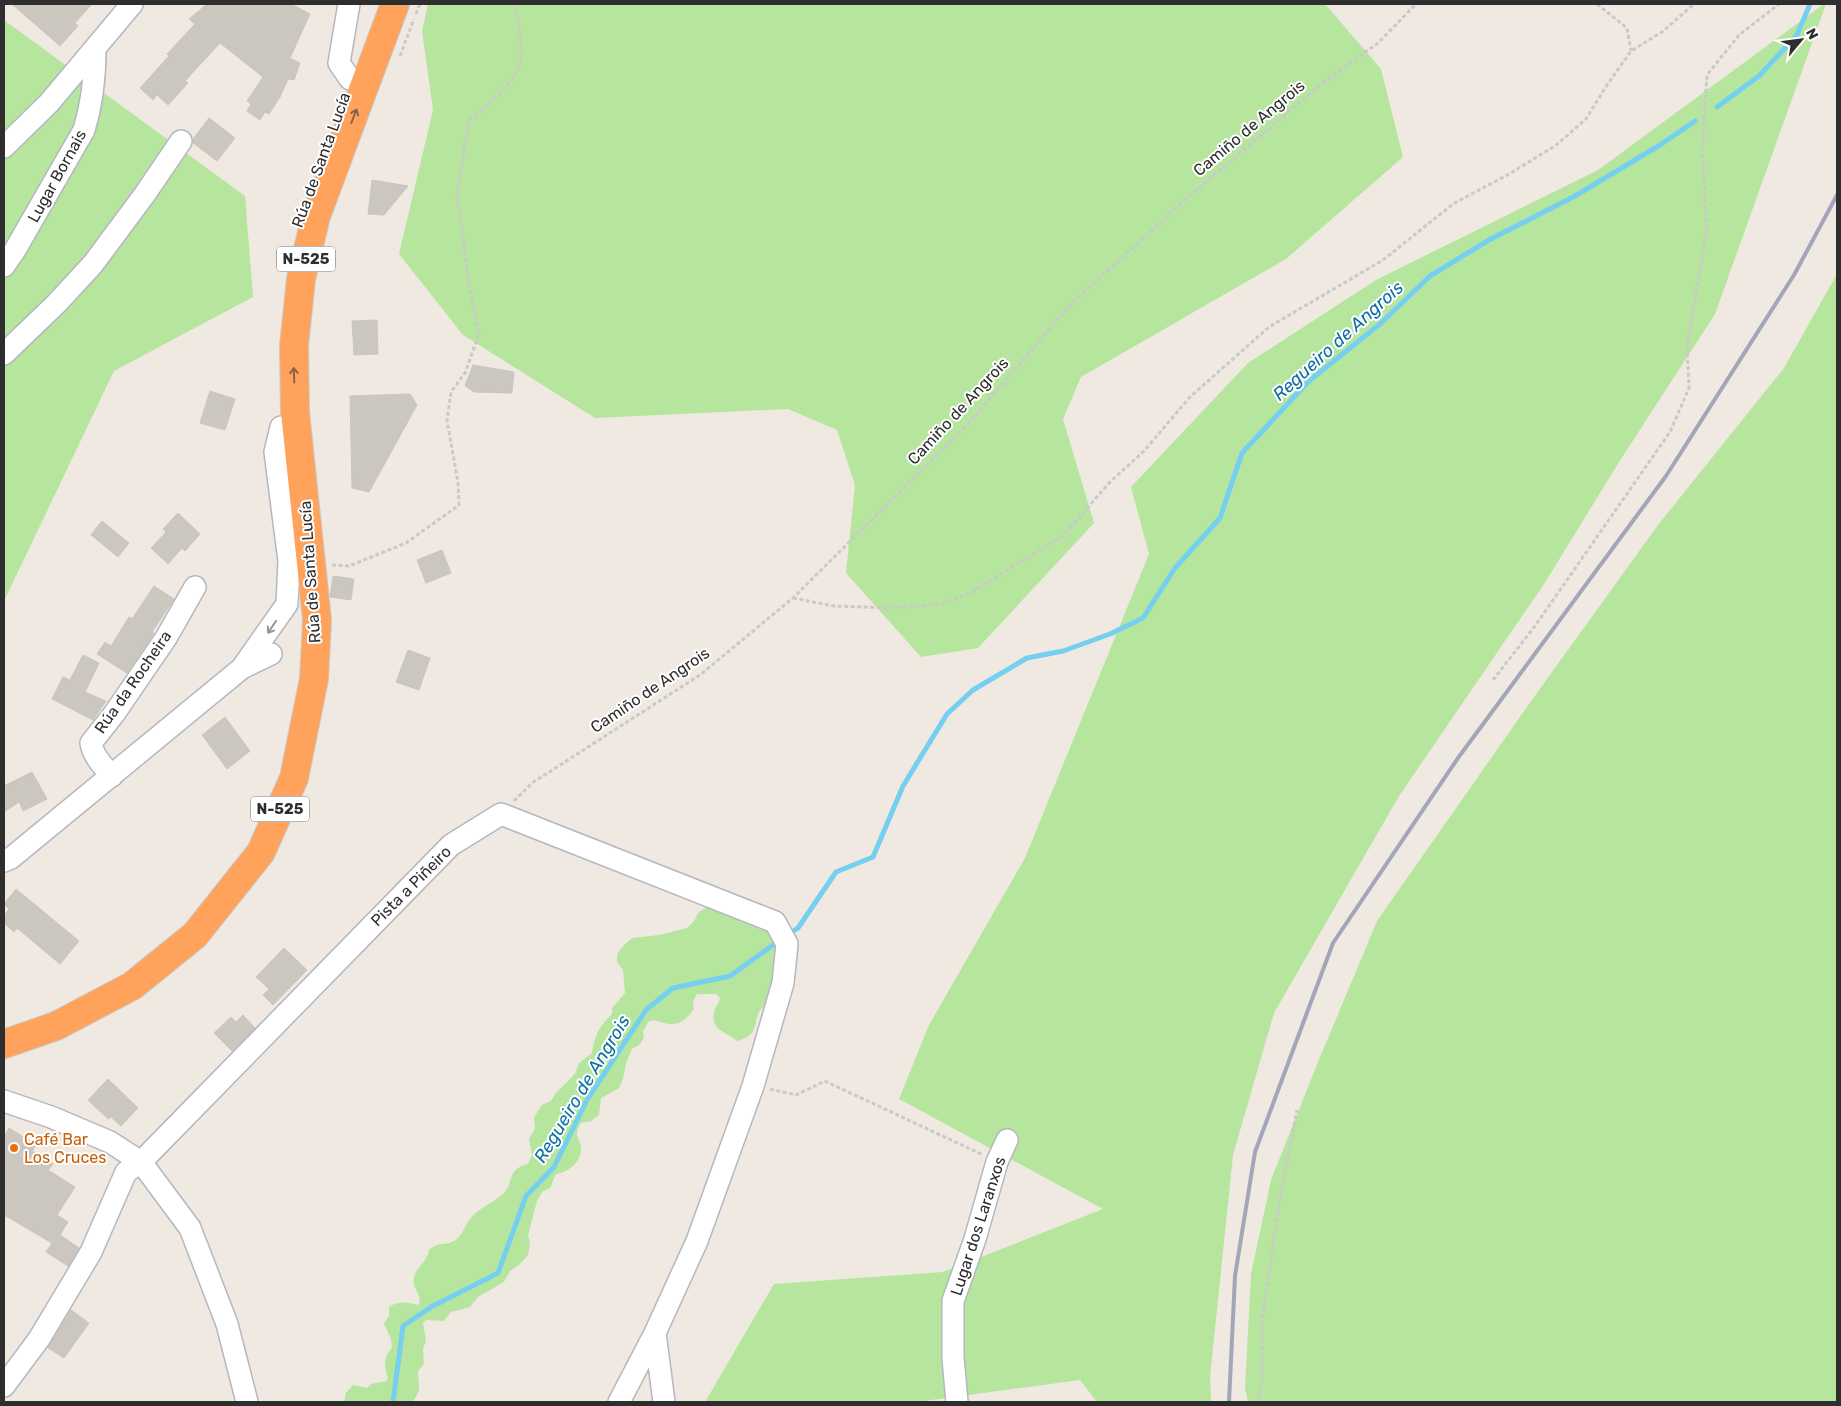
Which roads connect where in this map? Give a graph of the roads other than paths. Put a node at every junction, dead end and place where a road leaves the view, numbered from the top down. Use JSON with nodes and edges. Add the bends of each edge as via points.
{"nodes":[{"id":1,"x":132,"y":4,"type":"edge"},
{"id":2,"x":348,"y":4,"type":"edge"},
{"id":3,"x":377,"y":4,"type":"edge"},
{"id":4,"x":395,"y":4,"type":"edge"},
{"id":5,"x":94,"y":50,"type":"junction"},
{"id":6,"x":357,"y":83,"type":"junction"},
{"id":7,"x":181,"y":141,"type":"dead end"},
{"id":8,"x":4,"y":146,"type":"edge"},
{"id":9,"x":4,"y":266,"type":"edge"},
{"id":10,"x":4,"y":354,"type":"edge"},
{"id":11,"x":281,"y":427,"type":"junction"},
{"id":12,"x":195,"y":587,"type":"dead end"},
{"id":13,"x":271,"y":654,"type":"dead end"},
{"id":14,"x":242,"y":668,"type":"junction"},
{"id":15,"x":112,"y":776,"type":"junction"},
{"id":16,"x":4,"y":861,"type":"edge"},
{"id":17,"x":4,"y":1031,"type":"edge"},
{"id":18,"x":4,"y":1044,"type":"edge"},
{"id":19,"x":4,"y":1101,"type":"edge"},
{"id":20,"x":1007,"y":1140,"type":"dead end"},
{"id":21,"x":140,"y":1162,"type":"junction"},
{"id":22,"x":655,"y":1333,"type":"junction"},
{"id":23,"x":4,"y":1386,"type":"edge"},
{"id":24,"x":247,"y":1402,"type":"edge"},
{"id":25,"x":619,"y":1402,"type":"edge"},
{"id":26,"x":664,"y":1402,"type":"edge"},
{"id":27,"x":957,"y":1402,"type":"edge"}],
"edges":[{"from":1,"to":5,"type":"street"},
{"from":2,"to":6,"type":"street","via":[[339,63]]},
{"from":3,"to":6,"type":"highway","number":"N-525"},
{"from":4,"to":6,"type":"highway","number":"N-525"},
{"from":5,"to":8,"type":"street","via":[[49,103]]},
{"from":5,"to":9,"type":"street","name":"Lugar Bornais","via":[[90,110],[84,130]]},
{"from":6,"to":11,"type":"highway","name":"Rúa de Santa Lucía","number":"N-525","via":[[296,223],[278,321],[276,381]]},
{"from":18,"to":6,"type":"highway","name":"Rúa de Santa Lucía","number":"N-525","one_way":true,"via":[[56,1026],[132,986],[195,935],[261,852],[294,778],[314,680],[317,620],[296,412],[294,346],[301,279],[316,216]]},
{"from":7,"to":10,"type":"street","via":[[93,264]]},
{"from":11,"to":14,"type":"street","one_way":true,"via":[[275,452],[289,561],[287,604]]},
{"from":11,"to":17,"type":"highway","name":"Rúa de Santa Lucía","number":"N-525","via":[[300,585],[300,657],[294,716],[274,783],[245,845],[204,905],[164,946],[68,1010]]},
{"from":12,"to":15,"type":"street","name":"Rúa da Rocheira","via":[[166,638],[91,743],[97,759]]},
{"from":13,"to":14,"type":"street"},
{"from":14,"to":15,"type":"street"},
{"from":15,"to":16,"type":"street"},
{"from":19,"to":21,"type":"street","via":[[110,1142]]},
{"from":20,"to":27,"type":"street","name":"Lugar dos Laranxos","via":[[953,1301]]},
{"from":21,"to":22,"type":"street","name":"Pista a Piñeiro","via":[[450,845],[501,814],[775,922],[783,936],[783,983],[753,1086],[697,1242]]},
{"from":21,"to":23,"type":"street","name":"Pista a Piñeiro","via":[[126,1172],[91,1252],[39,1339]]},
{"from":21,"to":24,"type":"street","via":[[190,1228],[227,1324]]},
{"from":22,"to":25,"type":"street"},
{"from":22,"to":26,"type":"street"}]}
